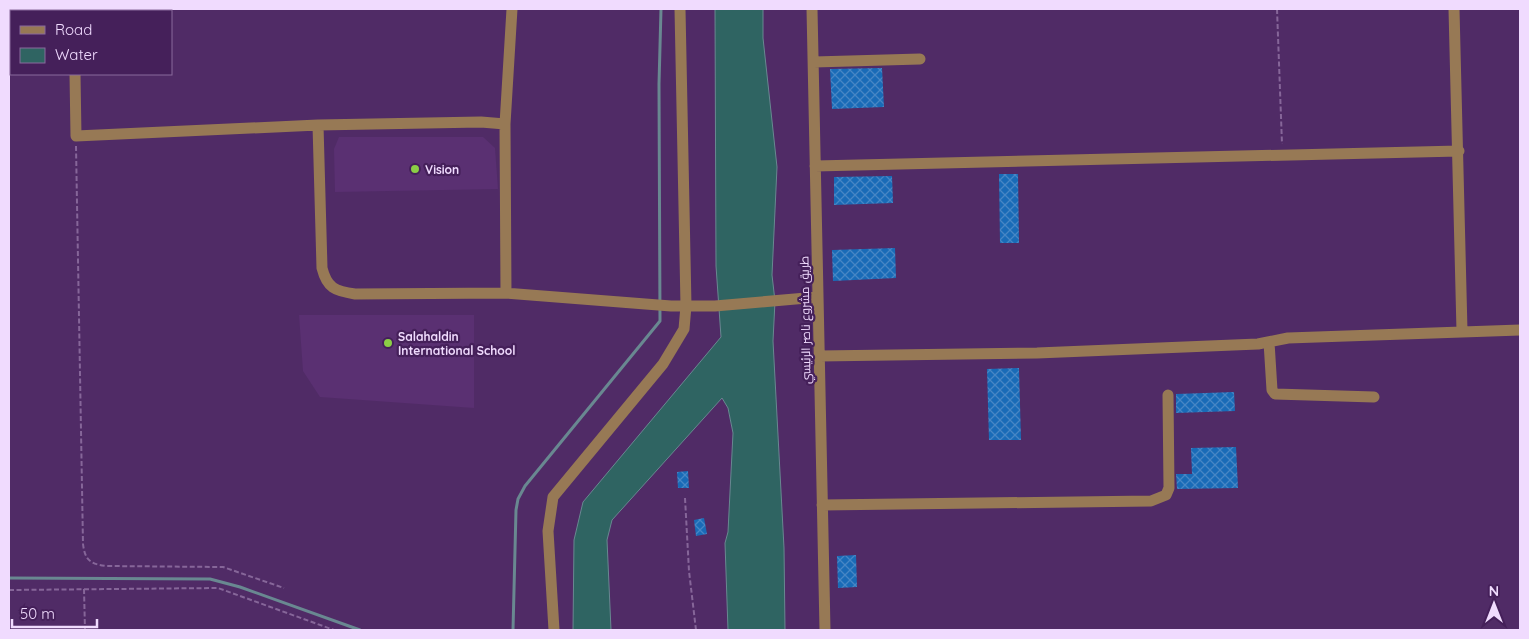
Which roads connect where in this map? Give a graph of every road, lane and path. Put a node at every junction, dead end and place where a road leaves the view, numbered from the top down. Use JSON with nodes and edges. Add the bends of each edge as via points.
{"nodes":[{"id":1,"x":512,"y":9,"type":"edge"},
{"id":2,"x":680,"y":9,"type":"edge"},
{"id":3,"x":812,"y":9,"type":"edge"},
{"id":4,"x":1277,"y":9,"type":"edge"},
{"id":5,"x":1454,"y":9,"type":"edge"},
{"id":6,"x":920,"y":59,"type":"dead end"},
{"id":7,"x":814,"y":62,"type":"junction"},
{"id":8,"x":75,"y":75,"type":"edge"},
{"id":9,"x":505,"y":124,"type":"junction"},
{"id":10,"x":318,"y":125,"type":"junction"},
{"id":11,"x":76,"y":136,"type":"junction"},
{"id":12,"x":1459,"y":151,"type":"junction"},
{"id":13,"x":1282,"y":156,"type":"junction"},
{"id":14,"x":815,"y":166,"type":"junction"},
{"id":15,"x":506,"y":293,"type":"junction"},
{"id":16,"x":818,"y":297,"type":"junction"},
{"id":17,"x":686,"y":306,"type":"junction"},
{"id":18,"x":1520,"y":330,"type":"edge"},
{"id":19,"x":1462,"y":331,"type":"junction"},
{"id":20,"x":1269,"y":342,"type":"junction"},
{"id":21,"x":819,"y":356,"type":"junction"},
{"id":22,"x":1168,"y":395,"type":"dead end"},
{"id":23,"x":1374,"y":397,"type":"dead end"},
{"id":24,"x":685,"y":498,"type":"dead end"},
{"id":25,"x":822,"y":505,"type":"junction"},
{"id":26,"x":284,"y":588,"type":"dead end"},
{"id":27,"x":84,"y":589,"type":"junction"},
{"id":28,"x":9,"y":590,"type":"edge"},
{"id":29,"x":84,"y":630,"type":"edge"},
{"id":30,"x":334,"y":630,"type":"edge"},
{"id":31,"x":554,"y":630,"type":"edge"},
{"id":32,"x":696,"y":630,"type":"edge"},
{"id":33,"x":826,"y":630,"type":"edge"}],
"edges":[{"from":1,"to":9,"type":"street"},
{"from":2,"to":17,"type":"street"},
{"from":3,"to":7,"type":"street","name":"طريق مشروع ناصر الرئيسي"},
{"from":4,"to":13,"type":"path"},
{"from":5,"to":12,"type":"street"},
{"from":6,"to":7,"type":"street"},
{"from":7,"to":14,"type":"street","name":"طريق مشروع ناصر الرئيسي"},
{"from":8,"to":11,"type":"street"},
{"from":9,"to":10,"type":"street"},
{"from":9,"to":15,"type":"street"},
{"from":10,"to":11,"type":"street"},
{"from":10,"to":15,"type":"street","via":[[322,268],[325,280],[333,288],[355,294]]},
{"from":11,"to":26,"type":"path","via":[[83,544],[86,556],[94,564],[106,566],[223,567]]},
{"from":12,"to":13,"type":"street"},
{"from":12,"to":19,"type":"street"},
{"from":13,"to":14,"type":"street"},
{"from":14,"to":16,"type":"street","name":"طريق مشروع ناصر الرئيسي"},
{"from":15,"to":17,"type":"street"},
{"from":16,"to":17,"type":"street"},
{"from":16,"to":21,"type":"street","name":"طريق مشروع ناصر الرئيسي"},
{"from":17,"to":31,"type":"street","via":[[684,328],[668,357],[553,497],[548,531]]},
{"from":18,"to":19,"type":"street"},
{"from":19,"to":20,"type":"street","via":[[1288,338]]},
{"from":20,"to":21,"type":"street","via":[[1037,354]]},
{"from":20,"to":23,"type":"street","via":[[1272,390],[1275,394]]},
{"from":21,"to":25,"type":"street","name":"طريق مشروع ناصر الرئيسي"},
{"from":22,"to":25,"type":"street","via":[[1169,488],[1166,495],[1151,501]]},
{"from":24,"to":32,"type":"path","via":[[688,571]]},
{"from":25,"to":33,"type":"street","name":"طريق مشروع ناصر الرئيسي"},
{"from":27,"to":28,"type":"path"},
{"from":27,"to":29,"type":"path"},
{"from":27,"to":30,"type":"path","via":[[218,588]]}]}
